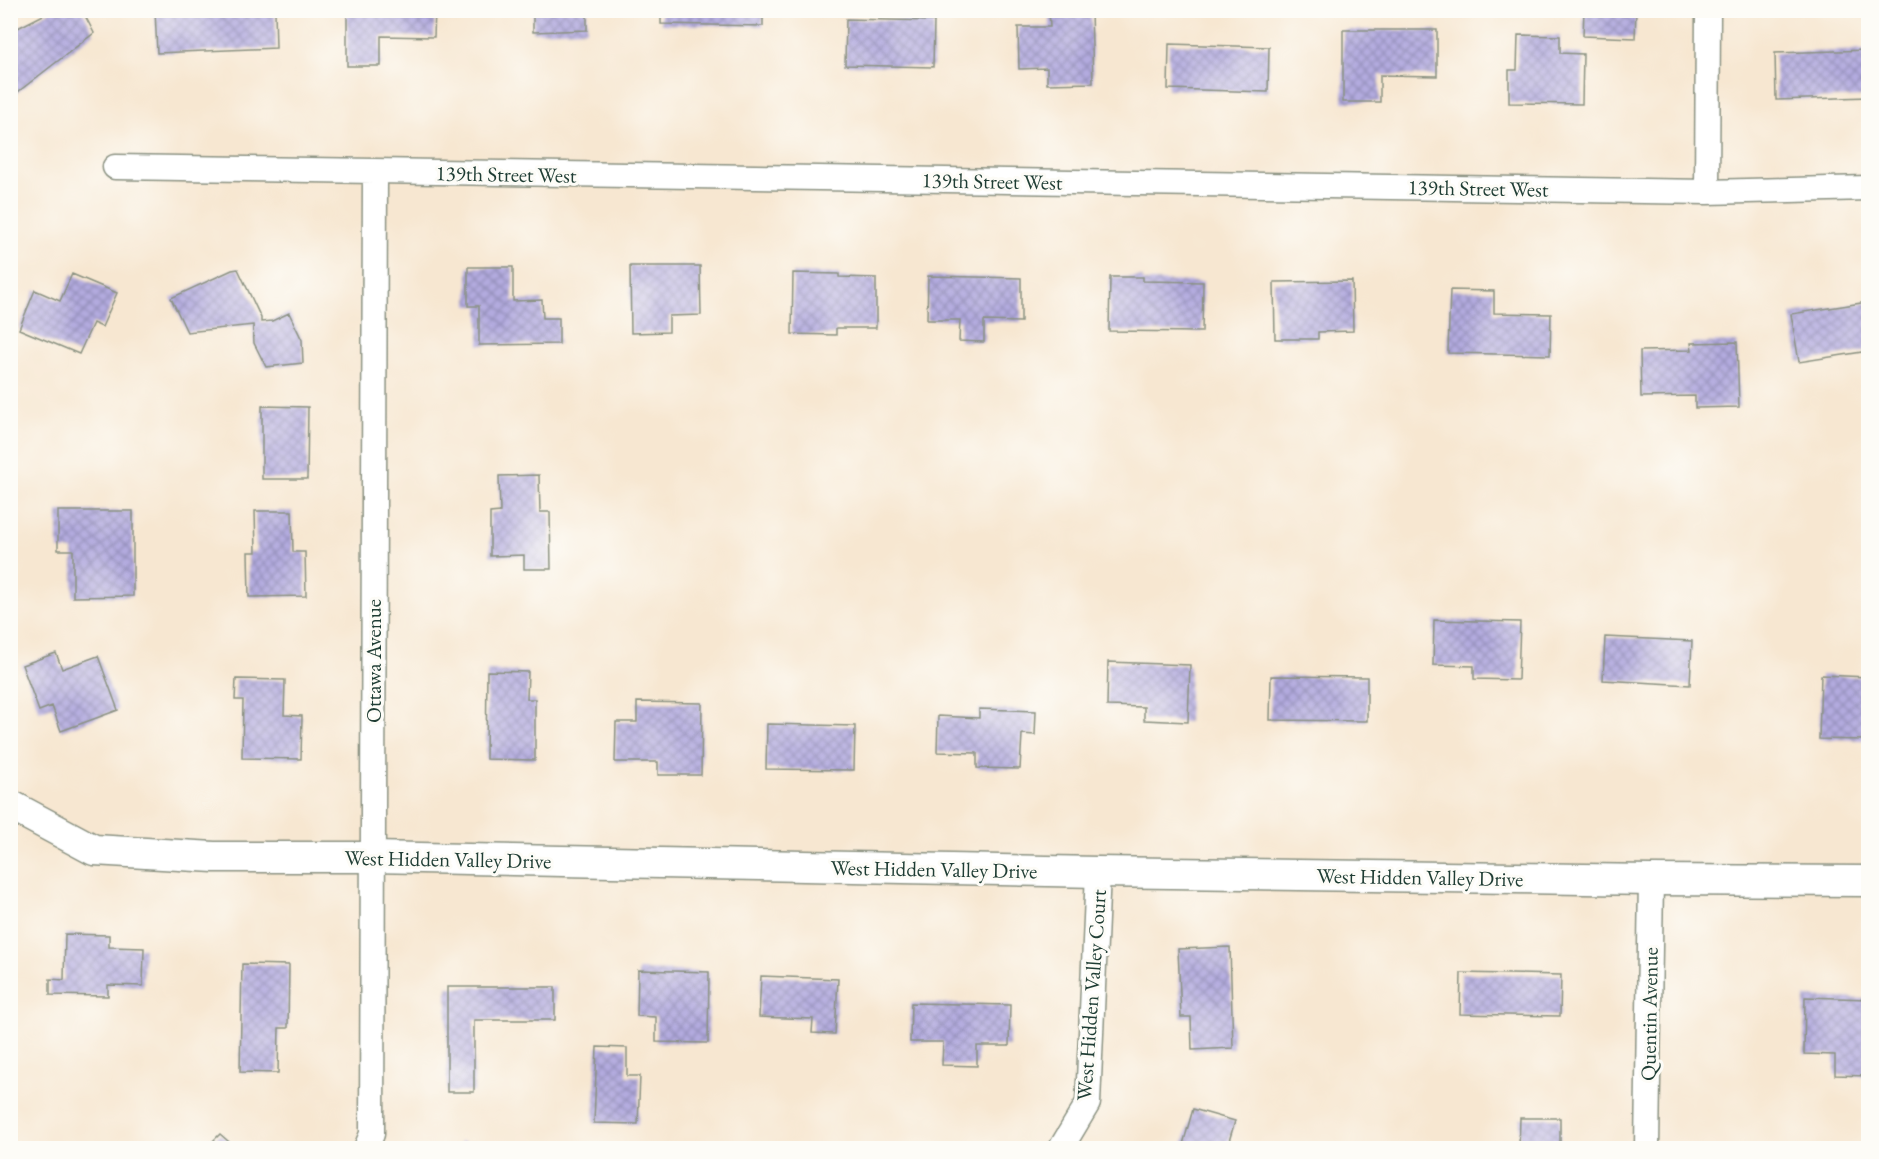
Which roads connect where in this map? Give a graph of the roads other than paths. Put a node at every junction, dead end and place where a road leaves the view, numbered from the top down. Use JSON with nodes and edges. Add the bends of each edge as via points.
{"nodes":[{"id":1,"x":1708,"y":10,"type":"edge"},
{"id":2,"x":115,"y":166,"type":"dead end"},
{"id":3,"x":375,"y":172,"type":"junction"},
{"id":4,"x":1869,"y":188,"type":"edge"},
{"id":5,"x":1707,"y":192,"type":"junction"},
{"id":6,"x":10,"y":805,"type":"edge"},
{"id":7,"x":372,"y":857,"type":"junction"},
{"id":8,"x":1098,"y":872,"type":"junction"},
{"id":9,"x":1651,"y":880,"type":"junction"},
{"id":10,"x":1869,"y":881,"type":"edge"},
{"id":11,"x":1647,"y":1147,"type":"edge"},
{"id":12,"x":366,"y":1149,"type":"edge"},
{"id":13,"x":1061,"y":1149,"type":"edge"}],
"edges":[{"from":1,"to":5,"type":"street"},
{"from":2,"to":3,"type":"street","name":"139th Street West"},
{"from":3,"to":5,"type":"street","name":"139th Street West"},
{"from":3,"to":7,"type":"street","name":"Ottawa Avenue"},
{"from":4,"to":5,"type":"street","name":"139th Street West"},
{"from":6,"to":7,"type":"street","name":"West Hidden Valley Drive","via":[[94,850],[214,857]]},
{"from":7,"to":8,"type":"street","name":"West Hidden Valley Drive"},
{"from":7,"to":12,"type":"street","name":"Ottawa Avenue","via":[[372,1134]]},
{"from":8,"to":9,"type":"street","name":"West Hidden Valley Drive"},
{"from":8,"to":13,"type":"street","name":"West Hidden Valley Court","via":[[1088,1102]]},
{"from":9,"to":10,"type":"street","name":"West Hidden Valley Drive"},
{"from":9,"to":11,"type":"street","name":"Quentin Avenue"}]}
